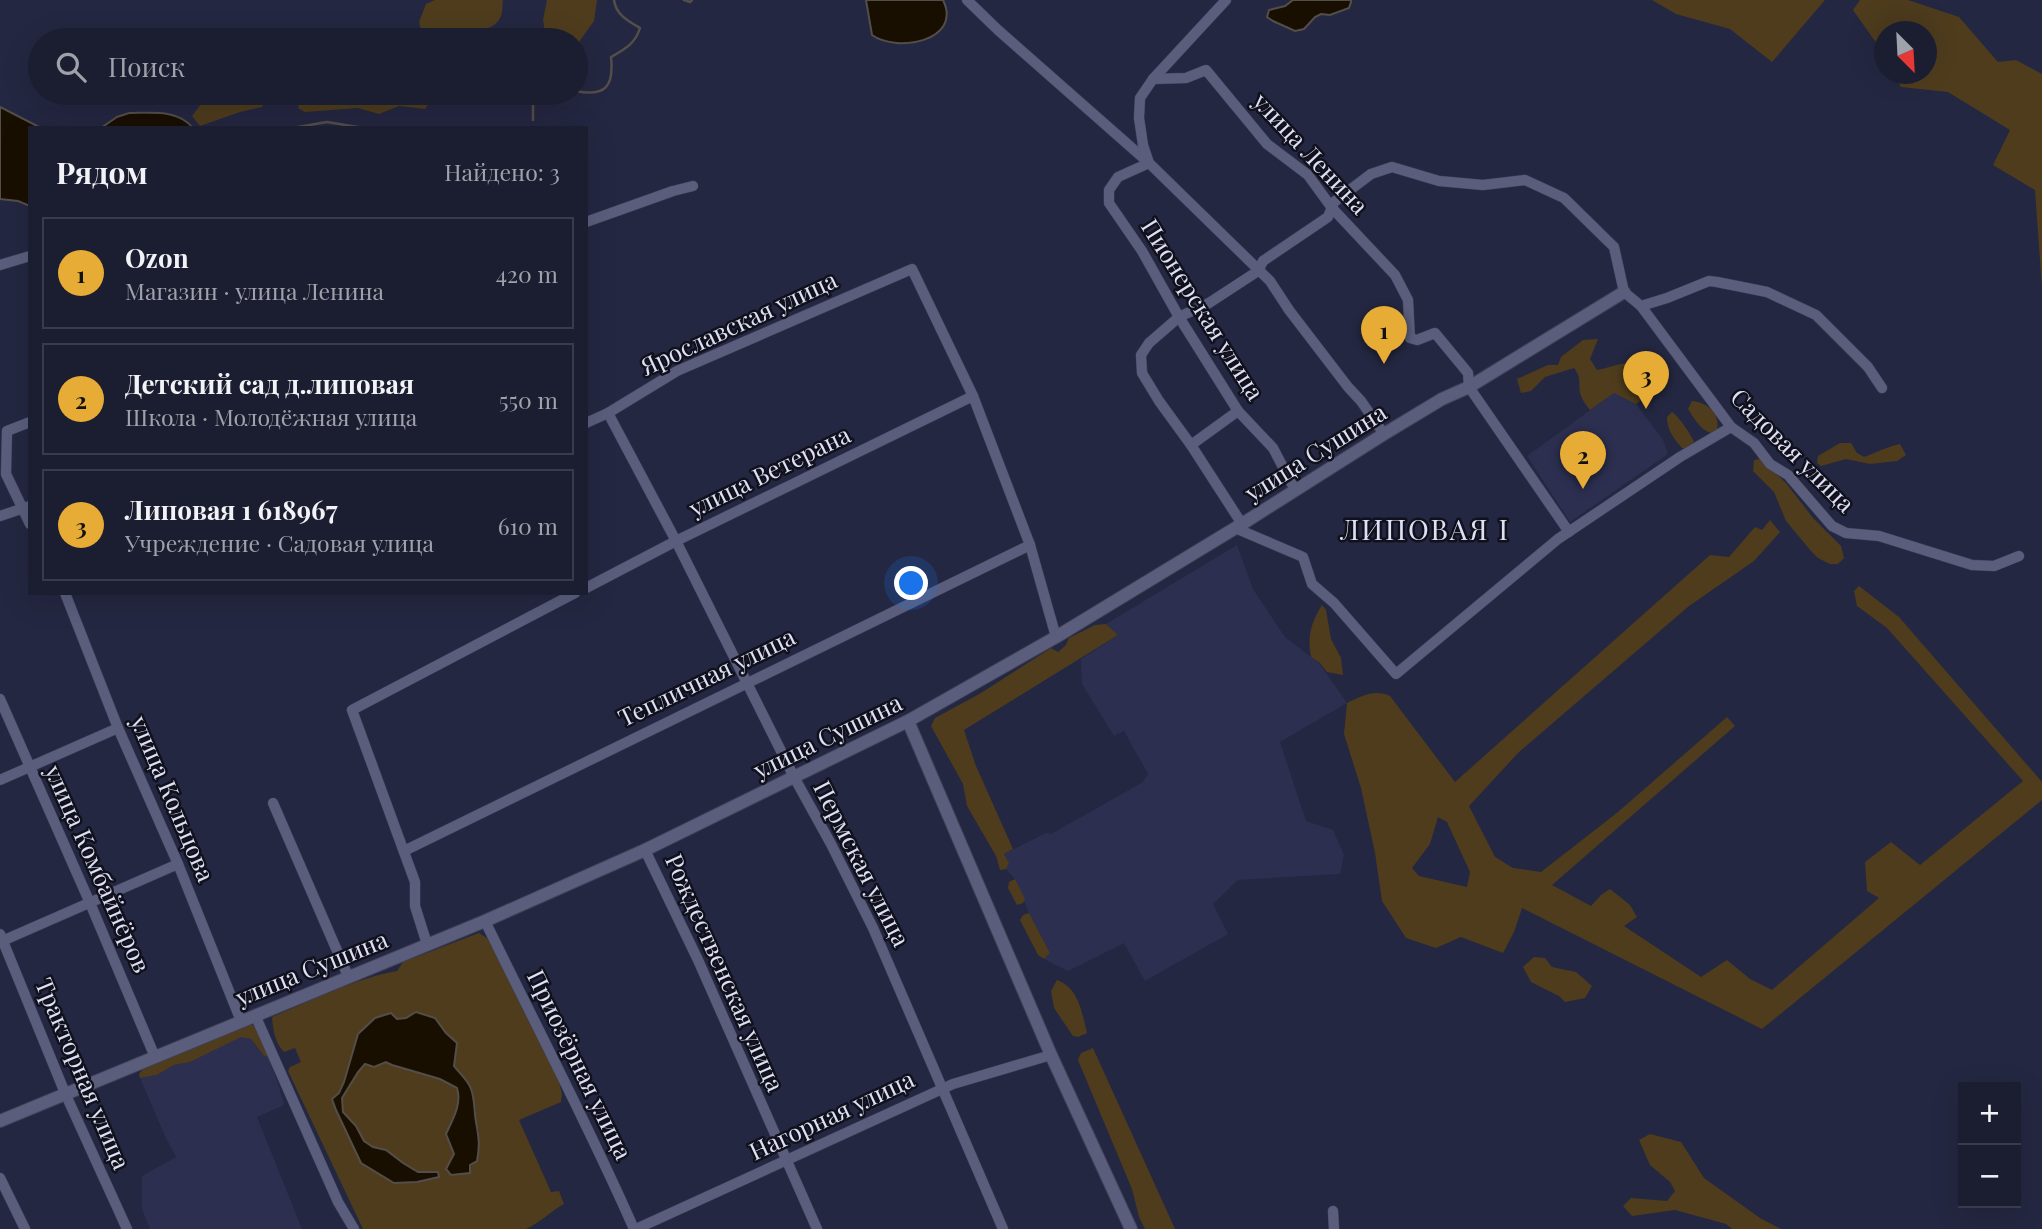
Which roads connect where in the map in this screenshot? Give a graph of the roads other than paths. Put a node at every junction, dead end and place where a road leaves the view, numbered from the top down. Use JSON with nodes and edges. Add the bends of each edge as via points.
{"nodes":[{"id":1,"x":967,"y":0,"type":"edge"},
{"id":2,"x":1226,"y":0,"type":"edge"},
{"id":3,"x":1153,"y":79,"type":"junction"},
{"id":4,"x":1149,"y":163,"type":"junction"},
{"id":5,"x":693,"y":186,"type":"dead end"},
{"id":6,"x":1332,"y":208,"type":"junction"},
{"id":7,"x":588,"y":221,"type":"edge"},
{"id":8,"x":28,"y":258,"type":"edge"},
{"id":9,"x":0,"y":265,"type":"edge"},
{"id":10,"x":1258,"y":271,"type":"junction"},
{"id":11,"x":1624,"y":292,"type":"junction"},
{"id":12,"x":1641,"y":306,"type":"junction"},
{"id":13,"x":1178,"y":317,"type":"junction"},
{"id":14,"x":1469,"y":387,"type":"junction"},
{"id":15,"x":1882,"y":388,"type":"dead end"},
{"id":16,"x":973,"y":396,"type":"junction"},
{"id":17,"x":1238,"y":411,"type":"junction"},
{"id":18,"x":608,"y":413,"type":"junction"},
{"id":19,"x":588,"y":421,"type":"edge"},
{"id":20,"x":28,"y":423,"type":"edge"},
{"id":21,"x":1731,"y":426,"type":"junction"},
{"id":22,"x":1384,"y":434,"type":"junction"},
{"id":23,"x":1191,"y":445,"type":"junction"},
{"id":24,"x":1295,"y":490,"type":"junction"},
{"id":25,"x":25,"y":507,"type":"edge"},
{"id":26,"x":0,"y":516,"type":"edge"},
{"id":27,"x":1239,"y":526,"type":"junction"},
{"id":28,"x":1570,"y":532,"type":"junction"},
{"id":29,"x":676,"y":541,"type":"junction"},
{"id":30,"x":1030,"y":545,"type":"junction"},
{"id":31,"x":2019,"y":556,"type":"dead end"},
{"id":32,"x":588,"y":586,"type":"edge"},
{"id":33,"x":66,"y":595,"type":"edge"},
{"id":34,"x":571,"y":595,"type":"edge"},
{"id":35,"x":1056,"y":637,"type":"junction"},
{"id":36,"x":747,"y":681,"type":"junction"},
{"id":37,"x":0,"y":699,"type":"edge"},
{"id":38,"x":908,"y":721,"type":"junction"},
{"id":39,"x":118,"y":728,"type":"junction"},
{"id":40,"x":29,"y":767,"type":"junction"},
{"id":41,"x":794,"y":777,"type":"junction"},
{"id":42,"x":0,"y":780,"type":"edge"},
{"id":43,"x":273,"y":803,"type":"dead end"},
{"id":44,"x":404,"y":850,"type":"junction"},
{"id":45,"x":645,"y":850,"type":"junction"},
{"id":46,"x":178,"y":864,"type":"junction"},
{"id":47,"x":90,"y":902,"type":"junction"},
{"id":48,"x":485,"y":920,"type":"junction"},
{"id":49,"x":1,"y":939,"type":"edge"},
{"id":50,"x":427,"y":944,"type":"junction"},
{"id":51,"x":348,"y":976,"type":"junction"},
{"id":52,"x":255,"y":1015,"type":"junction"},
{"id":53,"x":241,"y":1021,"type":"junction"},
{"id":54,"x":1051,"y":1055,"type":"junction"},
{"id":55,"x":155,"y":1057,"type":"junction"},
{"id":56,"x":943,"y":1089,"type":"junction"},
{"id":57,"x":65,"y":1093,"type":"junction"},
{"id":58,"x":0,"y":1121,"type":"edge"},
{"id":59,"x":785,"y":1161,"type":"junction"},
{"id":60,"x":0,"y":1178,"type":"edge"},
{"id":61,"x":1333,"y":1212,"type":"dead end"},
{"id":62,"x":25,"y":1229,"type":"edge"},
{"id":63,"x":127,"y":1229,"type":"edge"},
{"id":64,"x":354,"y":1229,"type":"edge"},
{"id":65,"x":635,"y":1229,"type":"edge"},
{"id":66,"x":817,"y":1229,"type":"edge"},
{"id":67,"x":1003,"y":1229,"type":"edge"},
{"id":68,"x":1131,"y":1229,"type":"edge"},
{"id":69,"x":1334,"y":1229,"type":"edge"}],
"edges":[{"from":1,"to":4,"type":"street"},
{"from":2,"to":3,"type":"street"},
{"from":3,"to":4,"type":"street","via":[[1140,98],[1139,118]]},
{"from":3,"to":6,"type":"street","name":"улица Ленина","via":[[1186,78],[1206,70],[1267,144],[1308,175]]},
{"from":4,"to":10,"type":"street"},
{"from":4,"to":13,"type":"street","name":"Пионерская улица","via":[[1118,177],[1109,190],[1110,203]]},
{"from":5,"to":7,"type":"street"},
{"from":6,"to":10,"type":"street","via":[[1328,217],[1263,261]]},
{"from":6,"to":11,"type":"street","via":[[1371,173],[1392,167],[1439,181],[1483,185],[1525,180],[1564,198],[1614,247]]},
{"from":6,"to":14,"type":"street","name":"улица Ленина","via":[[1395,275],[1408,300],[1410,338],[1435,333],[1468,373]]},
{"from":8,"to":9,"type":"street"},
{"from":10,"to":13,"type":"street"},
{"from":10,"to":22,"type":"street"},
{"from":11,"to":12,"type":"street","name":"Садовая улица"},
{"from":11,"to":14,"type":"street","name":"улица Сушина"},
{"from":12,"to":15,"type":"street","via":[[1709,281],[1767,292],[1816,315],[1868,367]]},
{"from":12,"to":21,"type":"street","name":"Садовая улица"},
{"from":13,"to":17,"type":"street","name":"Пионерская улица"},
{"from":13,"to":23,"type":"street","via":[[1141,355],[1142,373]]},
{"from":14,"to":22,"type":"street","name":"улица Сушина"},
{"from":14,"to":28,"type":"street","name":"улица Ленина"},
{"from":16,"to":18,"type":"street","name":"Ярославская улица","via":[[912,269],[677,370]]},
{"from":16,"to":29,"type":"street","name":"улица Ветерана"},
{"from":16,"to":30,"type":"street"},
{"from":17,"to":23,"type":"street"},
{"from":17,"to":24,"type":"street","name":"Пионерская улица","via":[[1273,448]]},
{"from":18,"to":19,"type":"street","name":"Ярославская улица"},
{"from":18,"to":29,"type":"street","name":"Пермская улица"},
{"from":20,"to":25,"type":"street","via":[[7,431],[6,474]]},
{"from":21,"to":28,"type":"street"},
{"from":21,"to":31,"type":"street","name":"Садовая улица","via":[[1788,475],[1832,526],[1846,533],[1879,536],[1972,565],[1994,566]]},
{"from":22,"to":24,"type":"street","name":"улица Сушина"},
{"from":23,"to":27,"type":"street"},
{"from":24,"to":27,"type":"street","name":"улица Сушина"},
{"from":25,"to":26,"type":"street"},
{"from":27,"to":28,"type":"street","via":[[1303,557],[1312,584],[1396,674]]},
{"from":27,"to":35,"type":"street","name":"улица Сушина"},
{"from":29,"to":32,"type":"street","name":"улица Ветерана"},
{"from":29,"to":36,"type":"street","name":"Пермская улица"},
{"from":30,"to":35,"type":"street"},
{"from":30,"to":36,"type":"street","name":"Тепличная улица"},
{"from":33,"to":39,"type":"street","name":"улица Кольцова"},
{"from":34,"to":44,"type":"street","via":[[352,710]]},
{"from":35,"to":38,"type":"street","name":"улица Сушина"},
{"from":36,"to":41,"type":"street","name":"Пермская улица"},
{"from":36,"to":44,"type":"street","name":"Тепличная улица"},
{"from":37,"to":40,"type":"street","name":"улица Комбайнёров"},
{"from":38,"to":41,"type":"street","name":"улица Сушина"},
{"from":38,"to":54,"type":"street"},
{"from":39,"to":40,"type":"street"},
{"from":39,"to":46,"type":"street","name":"улица Кольцова"},
{"from":40,"to":42,"type":"street"},
{"from":40,"to":47,"type":"street","name":"улица Комбайнёров"},
{"from":41,"to":45,"type":"street","name":"улица Сушина"},
{"from":41,"to":56,"type":"street","name":"Пермская улица","via":[[873,928]]},
{"from":43,"to":51,"type":"street"},
{"from":44,"to":50,"type":"street"},
{"from":45,"to":48,"type":"street","name":"улица Сушина"},
{"from":45,"to":59,"type":"street","name":"Рождественская улица"},
{"from":46,"to":47,"type":"street"},
{"from":46,"to":53,"type":"street","name":"улица Кольцова"},
{"from":47,"to":49,"type":"street"},
{"from":47,"to":55,"type":"street","name":"улица Комбайнёров"},
{"from":48,"to":50,"type":"street","name":"улица Сушина"},
{"from":48,"to":65,"type":"street","name":"Приозёрная улица"},
{"from":49,"to":57,"type":"street","name":"Тракторная улица"},
{"from":50,"to":51,"type":"street","name":"улица Сушина"},
{"from":51,"to":52,"type":"street","name":"улица Сушина"},
{"from":52,"to":53,"type":"street","name":"улица Сушина"},
{"from":52,"to":64,"type":"street"},
{"from":53,"to":55,"type":"street","name":"улица Сушина"},
{"from":54,"to":56,"type":"street","name":"Нагорная улица"},
{"from":54,"to":68,"type":"street"},
{"from":55,"to":57,"type":"street","name":"улица Сушина"},
{"from":56,"to":59,"type":"street","name":"Нагорная улица"},
{"from":56,"to":67,"type":"street","name":"Пермская улица"},
{"from":57,"to":58,"type":"street","name":"улица Сушина"},
{"from":57,"to":63,"type":"street","name":"Тракторная улица"},
{"from":59,"to":65,"type":"street","name":"Нагорная улица"},
{"from":59,"to":66,"type":"street","name":"Рождественская улица"},
{"from":60,"to":62,"type":"street"},
{"from":61,"to":69,"type":"street"}]}
